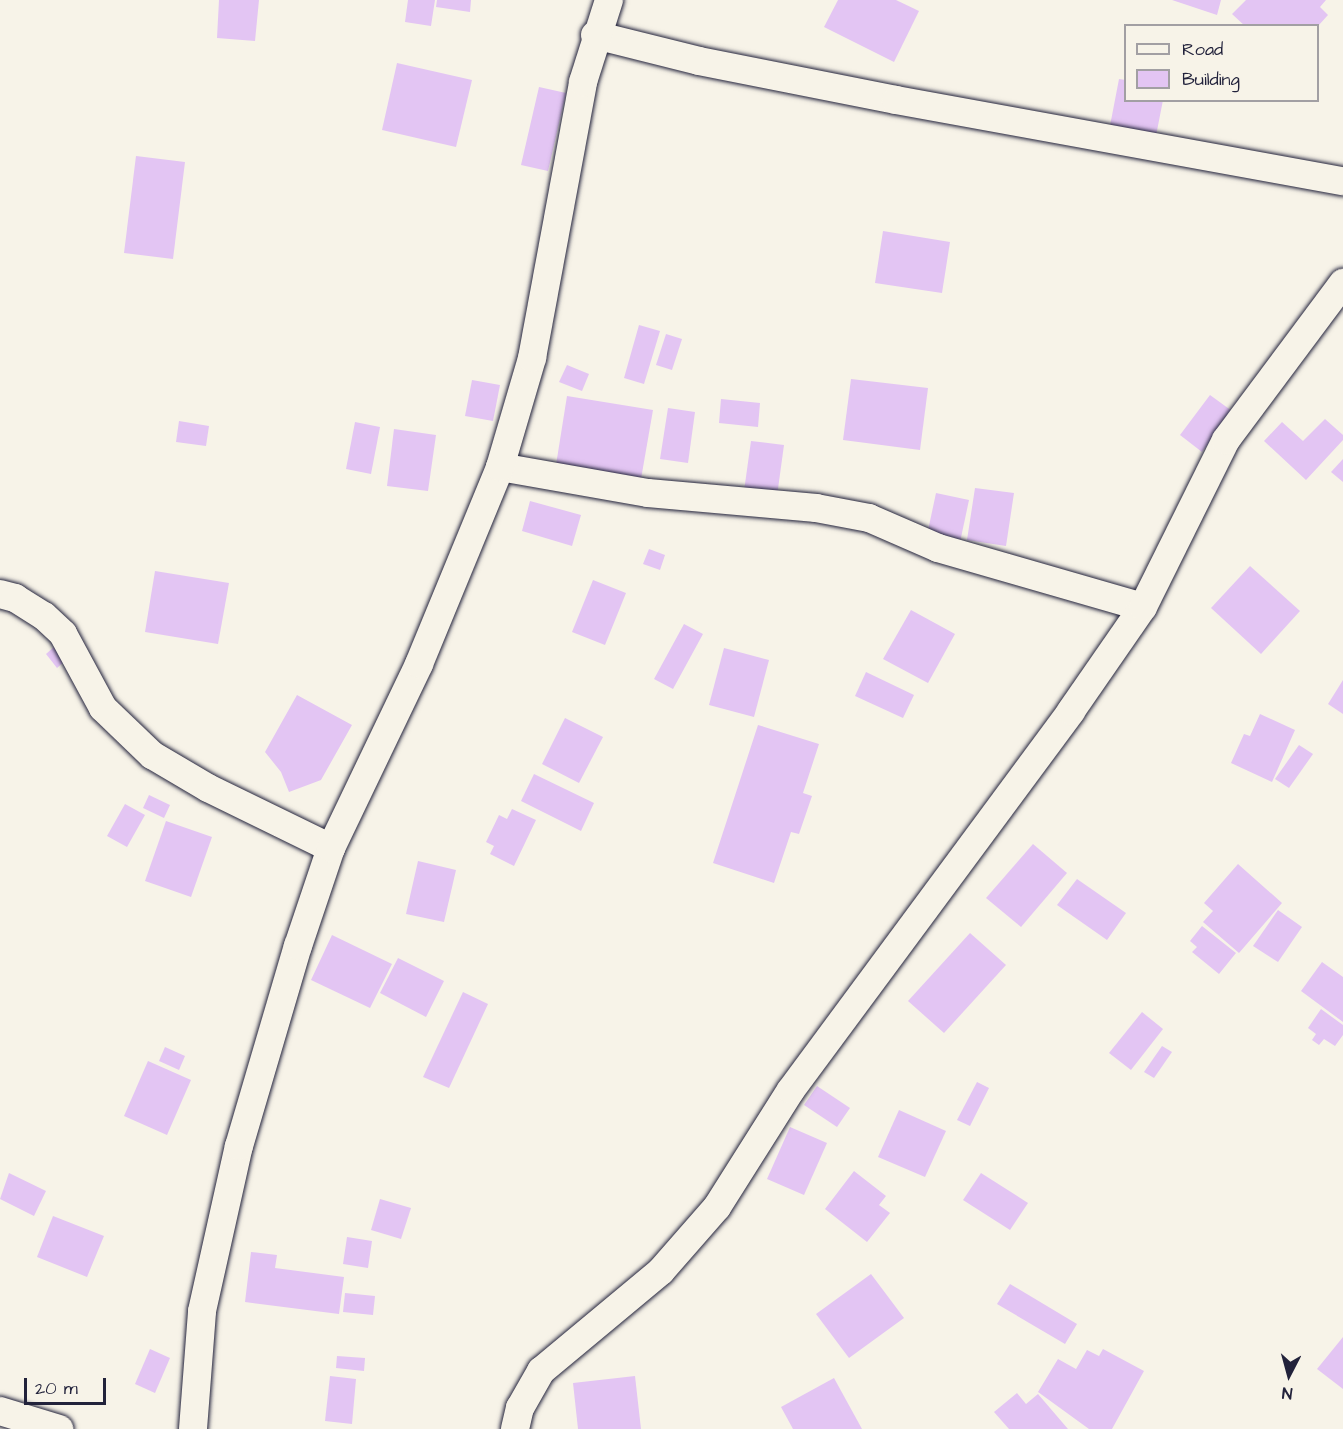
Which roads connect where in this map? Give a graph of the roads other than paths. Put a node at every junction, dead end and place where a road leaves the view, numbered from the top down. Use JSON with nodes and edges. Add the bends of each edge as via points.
{"nodes":[{"id":1,"x":609,"y":0,"type":"edge"},
{"id":2,"x":595,"y":35,"type":"junction"},
{"id":3,"x":1343,"y":181,"type":"edge"},
{"id":4,"x":1343,"y":283,"type":"edge"},
{"id":5,"x":500,"y":467,"type":"junction"},
{"id":6,"x":0,"y":594,"type":"edge"},
{"id":7,"x":1143,"y":607,"type":"junction"},
{"id":8,"x":331,"y":848,"type":"junction"},
{"id":9,"x":0,"y":1411,"type":"edge"},
{"id":10,"x":59,"y":1429,"type":"edge"},
{"id":11,"x":193,"y":1429,"type":"edge"},
{"id":12,"x":515,"y":1429,"type":"edge"}],
"edges":[{"from":1,"to":2,"type":"street"},
{"from":2,"to":3,"type":"street","via":[[861,94]]},
{"from":2,"to":5,"type":"street","via":[[532,358]]},
{"from":4,"to":7,"type":"street","via":[[1226,440]]},
{"from":5,"to":7,"type":"street","via":[[648,493],[816,508],[869,518],[938,548]]},
{"from":5,"to":8,"type":"street","via":[[419,664]]},
{"from":6,"to":8,"type":"street","via":[[15,598],[44,616],[63,634],[103,708],[152,755],[208,788]]},
{"from":7,"to":12,"type":"street","via":[[1071,711],[805,1070],[717,1207],[660,1271],[542,1371],[520,1408]]},
{"from":8,"to":11,"type":"street","via":[[238,1146],[202,1311]]},
{"from":9,"to":10,"type":"street"}]}
